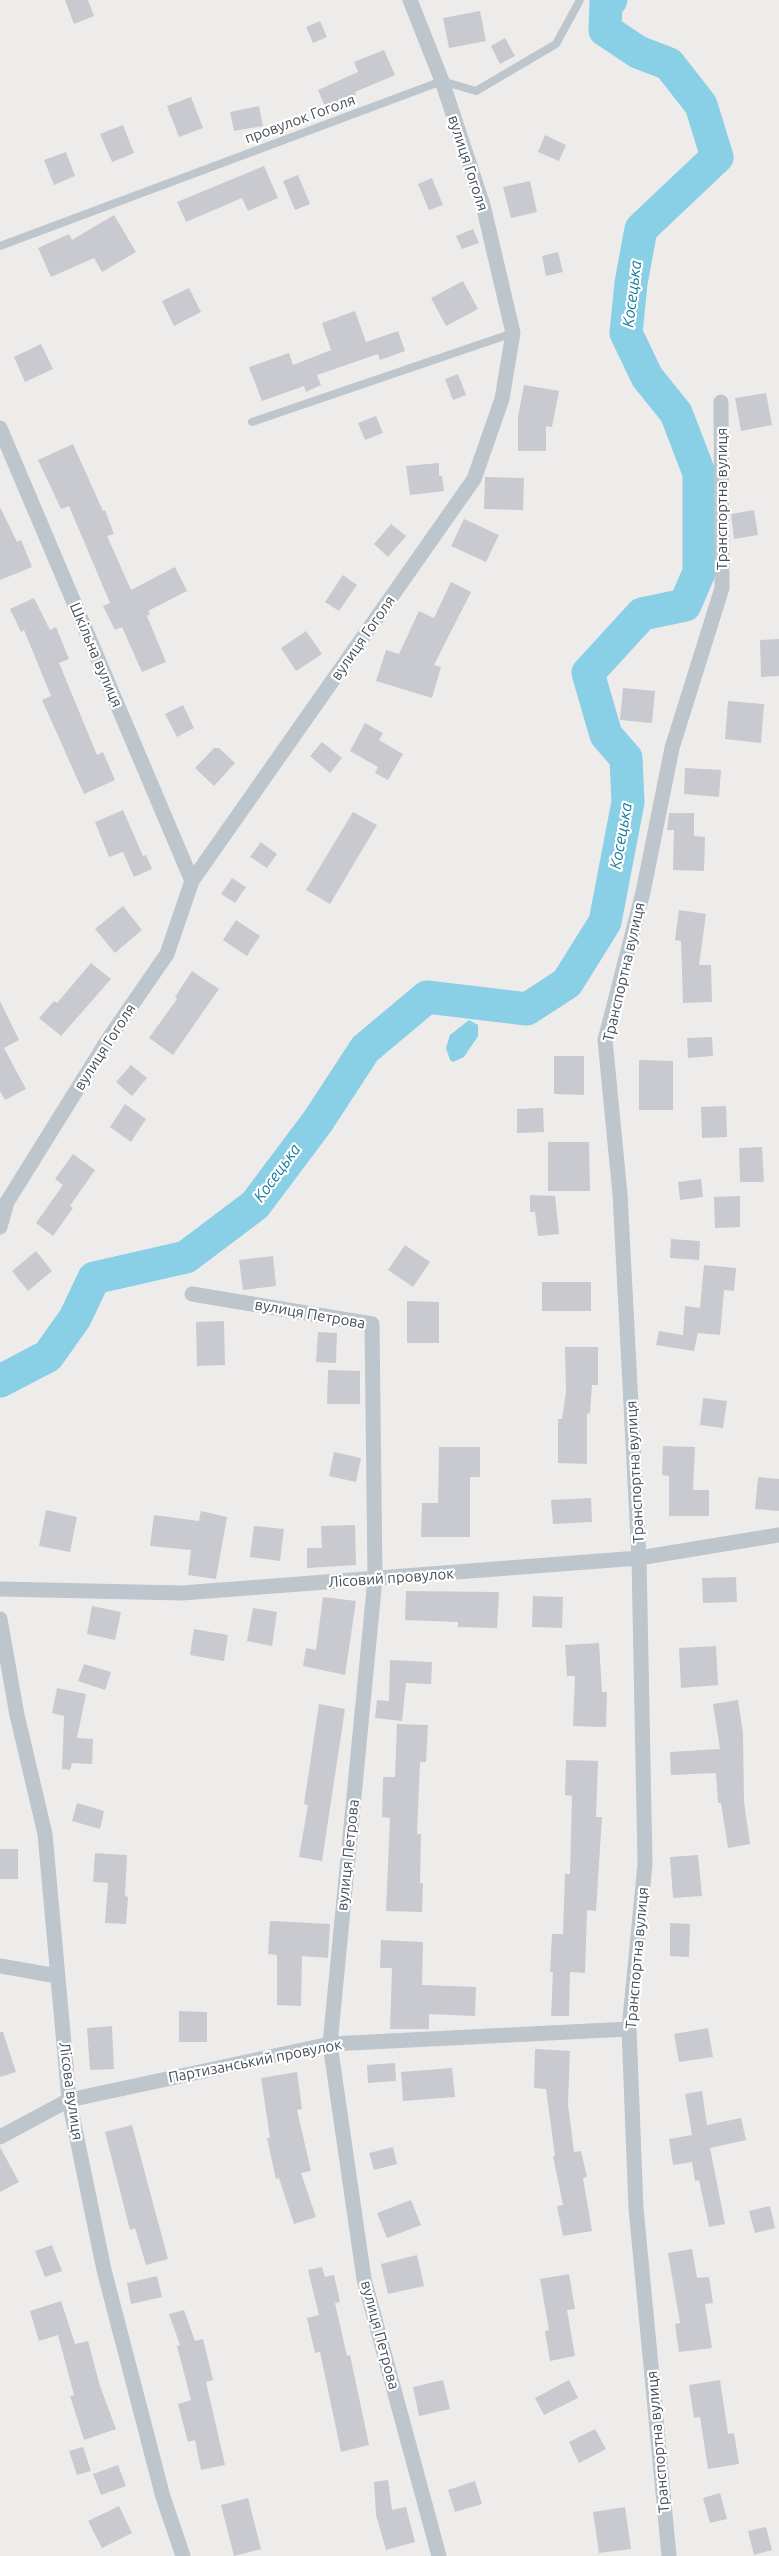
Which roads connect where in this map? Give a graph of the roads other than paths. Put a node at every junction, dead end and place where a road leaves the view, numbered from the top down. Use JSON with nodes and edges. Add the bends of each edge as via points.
{"nodes":[{"id":1,"x":410,"y":0,"type":"edge"},
{"id":2,"x":580,"y":0,"type":"edge"},
{"id":3,"x":442,"y":81,"type":"junction"},
{"id":4,"x":0,"y":246,"type":"edge"},
{"id":5,"x":513,"y":333,"type":"junction"},
{"id":6,"x":721,"y":402,"type":"dead end"},
{"id":7,"x":252,"y":422,"type":"dead end"},
{"id":8,"x":0,"y":428,"type":"edge"},
{"id":9,"x":192,"y":881,"type":"junction"},
{"id":10,"x":3,"y":1197,"type":"edge"},
{"id":11,"x":0,"y":1227,"type":"edge"},
{"id":12,"x":192,"y":1294,"type":"dead end"},
{"id":13,"x":779,"y":1535,"type":"edge"},
{"id":14,"x":639,"y":1558,"type":"junction"},
{"id":15,"x":375,"y":1579,"type":"junction"},
{"id":16,"x":0,"y":1589,"type":"edge"},
{"id":17,"x":0,"y":1619,"type":"edge"},
{"id":18,"x":0,"y":1966,"type":"edge"},
{"id":19,"x":57,"y":1976,"type":"junction"},
{"id":20,"x":629,"y":2029,"type":"junction"},
{"id":21,"x":330,"y":2044,"type":"junction"},
{"id":22,"x":69,"y":2100,"type":"junction"},
{"id":23,"x":0,"y":2137,"type":"edge"},
{"id":24,"x":183,"y":2556,"type":"edge"},
{"id":25,"x":439,"y":2556,"type":"edge"},
{"id":26,"x":669,"y":2556,"type":"edge"}],
"edges":[{"from":1,"to":3,"type":"street","name":"вулиця Гоголя"},
{"from":2,"to":3,"type":"lane","via":[[556,44],[526,62],[476,91]]},
{"from":3,"to":4,"type":"lane","name":"провулок Гоголя"},
{"from":3,"to":5,"type":"street","name":"вулиця Гоголя","via":[[483,205]]},
{"from":5,"to":7,"type":"lane"},
{"from":5,"to":9,"type":"street","name":"вулиця Гоголя","via":[[502,399],[474,479]]},
{"from":6,"to":14,"type":"street","name":"Транспортна вулиця","via":[[722,588],[672,748],[643,892],[606,1040],[620,1194]]},
{"from":8,"to":9,"type":"street","name":"Шкільна вулиця"},
{"from":9,"to":10,"type":"street","name":"вулиця Гоголя","via":[[167,954]]},
{"from":10,"to":11,"type":"street","name":"вулиця Гоголя"},
{"from":12,"to":15,"type":"street","name":"вулиця Петрова","via":[[372,1324]]},
{"from":13,"to":14,"type":"street","name":"Лісовий провулок"},
{"from":14,"to":15,"type":"street","name":"Лісовий провулок"},
{"from":14,"to":20,"type":"street","name":"Транспортна вулиця","via":[[645,1864]]},
{"from":15,"to":16,"type":"street","name":"Лісовий провулок","via":[[182,1593]]},
{"from":15,"to":21,"type":"street","name":"вулиця Петрова"},
{"from":17,"to":19,"type":"street","name":"Лісова вулиця","via":[[17,1715],[45,1834]]},
{"from":18,"to":19,"type":"street"},
{"from":19,"to":22,"type":"street","name":"Лісова вулиця"},
{"from":20,"to":21,"type":"street","name":"Партизанський провулок"},
{"from":20,"to":26,"type":"street","name":"Транспортна вулиця","via":[[636,2208]]},
{"from":21,"to":22,"type":"street","name":"Партизанський провулок"},
{"from":21,"to":25,"type":"street","name":"вулиця Петрова","via":[[364,2279]]},
{"from":22,"to":23,"type":"street","name":"Партизанський провулок"},
{"from":22,"to":24,"type":"street","name":"Лісова вулиця","via":[[104,2270],[163,2497]]}]}
